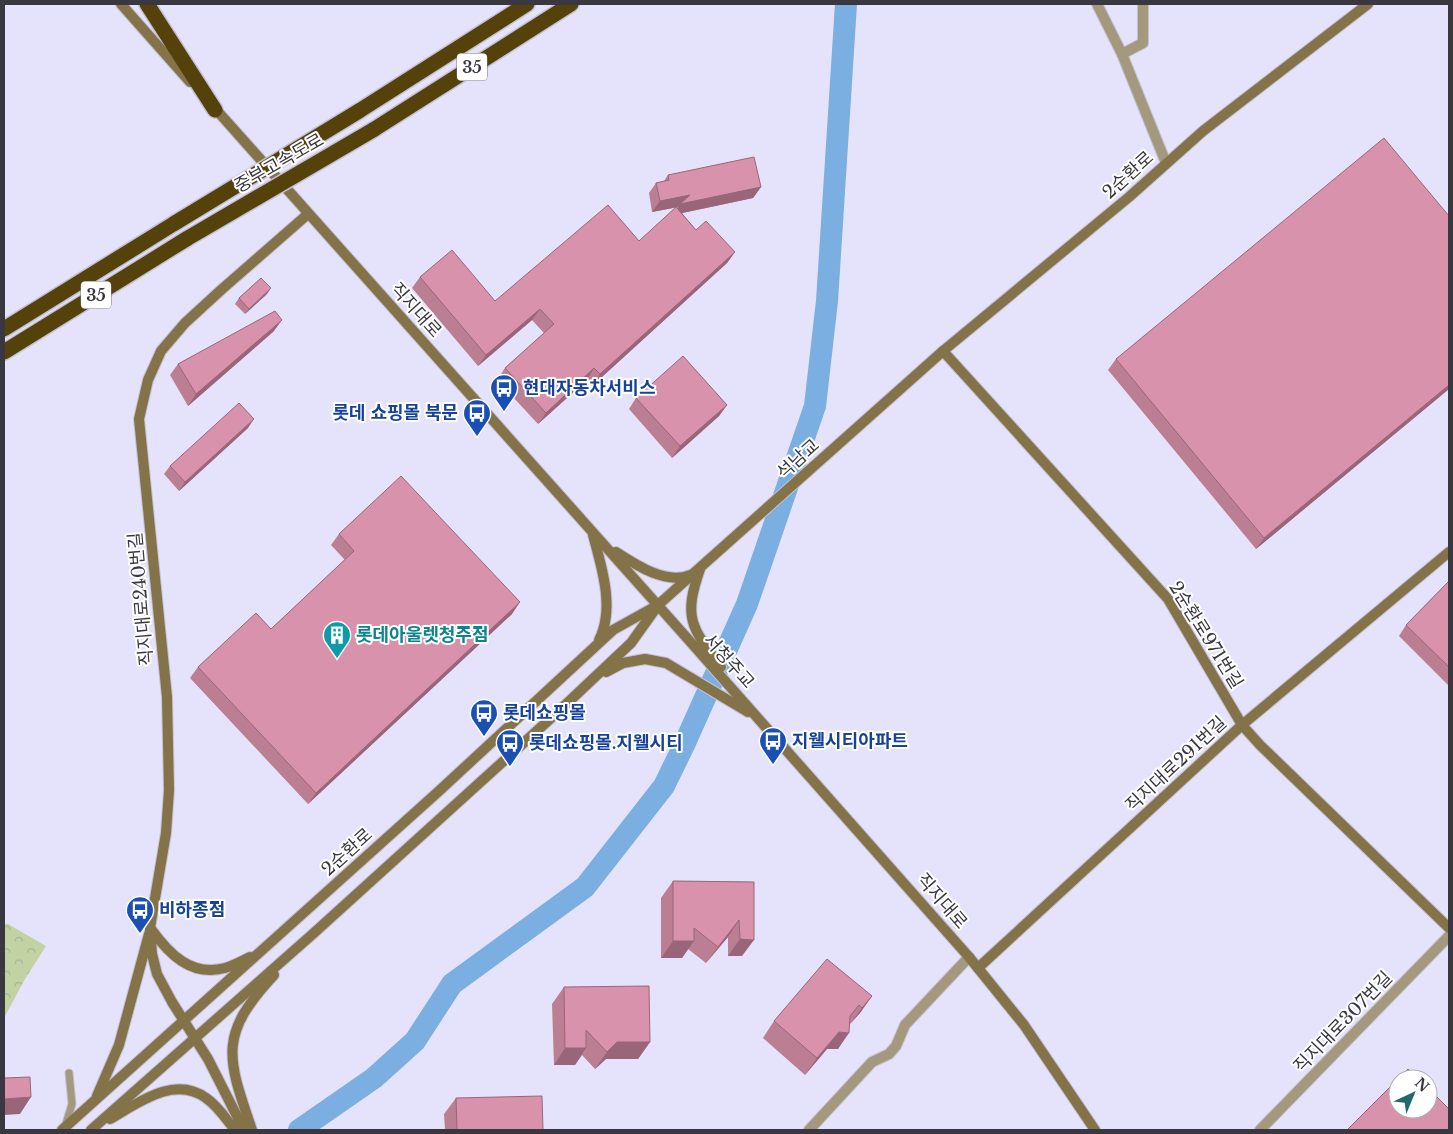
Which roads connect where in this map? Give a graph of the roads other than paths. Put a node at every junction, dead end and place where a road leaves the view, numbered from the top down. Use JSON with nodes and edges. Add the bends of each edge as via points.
{"nodes":[{"id":1,"x":121,"y":4,"type":"edge"},
{"id":2,"x":147,"y":4,"type":"edge"},
{"id":3,"x":527,"y":4,"type":"edge"},
{"id":4,"x":571,"y":4,"type":"edge"},
{"id":5,"x":1097,"y":4,"type":"edge"},
{"id":6,"x":1143,"y":4,"type":"edge"},
{"id":7,"x":1368,"y":4,"type":"edge"},
{"id":8,"x":1122,"y":54,"type":"junction"},
{"id":9,"x":215,"y":110,"type":"junction"},
{"id":10,"x":1166,"y":163,"type":"junction"},
{"id":11,"x":308,"y":214,"type":"junction"},
{"id":12,"x":4,"y":329,"type":"edge"},
{"id":13,"x":943,"y":351,"type":"junction"},
{"id":14,"x":4,"y":352,"type":"edge"},
{"id":15,"x":915,"y":376,"type":"joint"},
{"id":16,"x":592,"y":532,"type":"junction"},
{"id":17,"x":1449,"y":552,"type":"edge"},
{"id":18,"x":702,"y":567,"type":"junction"},
{"id":19,"x":658,"y":606,"type":"junction"},
{"id":20,"x":687,"y":638,"type":"joint"},
{"id":21,"x":597,"y":645,"type":"junction"},
{"id":22,"x":596,"y":676,"type":"junction"},
{"id":23,"x":748,"y":705,"type":"junction"},
{"id":24,"x":756,"y":716,"type":"junction"},
{"id":25,"x":1242,"y":725,"type":"junction"},
{"id":26,"x":150,"y":928,"type":"junction"},
{"id":27,"x":1449,"y":928,"type":"edge"},
{"id":28,"x":315,"y":932,"type":"junction"},
{"id":29,"x":1449,"y":936,"type":"edge"},
{"id":30,"x":146,"y":944,"type":"junction"},
{"id":31,"x":259,"y":953,"type":"junction"},
{"id":32,"x":969,"y":957,"type":"junction"},
{"id":33,"x":142,"y":958,"type":"junction"},
{"id":34,"x":978,"y":968,"type":"junction"},
{"id":35,"x":157,"y":974,"type":"junction"},
{"id":36,"x":184,"y":1020,"type":"junction"},
{"id":37,"x":195,"y":1037,"type":"junction"},
{"id":38,"x":69,"y":1073,"type":"dead end"},
{"id":39,"x":96,"y":1100,"type":"junction"},
{"id":40,"x":64,"y":1129,"type":"edge"},
{"id":41,"x":91,"y":1130,"type":"edge"},
{"id":42,"x":235,"y":1130,"type":"edge"},
{"id":43,"x":244,"y":1130,"type":"edge"},
{"id":44,"x":252,"y":1130,"type":"edge"},
{"id":45,"x":809,"y":1130,"type":"edge"},
{"id":46,"x":1095,"y":1130,"type":"edge"},
{"id":47,"x":1260,"y":1130,"type":"edge"}],
"edges":[{"from":1,"to":9,"type":"street","name":"직지대로"},
{"from":2,"to":9,"type":"highway"},
{"from":3,"to":12,"type":"highway","name":"중부고속도로","number":"35","bridge":true},
{"from":4,"to":14,"type":"highway","name":"중부고속도로","number":"35","bridge":true,"via":[[373,130],[188,238]]},
{"from":5,"to":8,"type":"street"},
{"from":6,"to":8,"type":"street","via":[[1143,43]]},
{"from":7,"to":10,"type":"street","name":"2순환로","via":[[1250,93]]},
{"from":8,"to":10,"type":"street"},
{"from":9,"to":11,"type":"street","name":"직지대로"},
{"from":10,"to":13,"type":"street","name":"2순환로"},
{"from":11,"to":16,"type":"street","name":"직지대로"},
{"from":11,"to":26,"type":"street","name":"직지대로240번길","via":[[220,290],[161,351],[148,380],[139,420],[166,697],[169,790],[166,833]]},
{"from":13,"to":15,"type":"street","name":"2순환로"},
{"from":13,"to":25,"type":"street","name":"2순환로971번길","via":[[1168,599]]},
{"from":15,"to":18,"type":"street","name":"석남교"},
{"from":16,"to":18,"type":"street","via":[[627,560],[658,574],[678,578]]},
{"from":16,"to":19,"type":"street","name":"직지대로"},
{"from":16,"to":21,"type":"street","via":[[601,564],[606,604],[606,622]]},
{"from":17,"to":25,"type":"street","name":"직지대로291번길"},
{"from":18,"to":19,"type":"street","name":"2순환로"},
{"from":18,"to":23,"type":"street","via":[[694,585],[693,624]]},
{"from":19,"to":20,"type":"street","name":"직지대로"},
{"from":19,"to":21,"type":"street","name":"2순환로","via":[[613,630]]},
{"from":19,"to":22,"type":"street","name":"2순환로","via":[[631,643]]},
{"from":20,"to":23,"type":"street","name":"서청주교"},
{"from":21,"to":31,"type":"street","name":"2순환로"},
{"from":22,"to":24,"type":"street","via":[[645,659],[666,663]]},
{"from":22,"to":28,"type":"street","name":"2순환로"},
{"from":23,"to":24,"type":"street","name":"직지대로"},
{"from":24,"to":32,"type":"street","name":"직지대로"},
{"from":25,"to":27,"type":"street","name":"2순환로971번길"},
{"from":25,"to":34,"type":"street","name":"직지대로291번길"},
{"from":26,"to":30,"type":"street"},
{"from":26,"to":31,"type":"street","via":[[177,959],[208,971],[226,968]]},
{"from":26,"to":35,"type":"street","name":"직지대로240번길"},
{"from":28,"to":37,"type":"street","name":"2순환로"},
{"from":28,"to":44,"type":"street","via":[[257,993],[245,1010],[233,1038],[239,1092]]},
{"from":29,"to":47,"type":"street","name":"직지대로307번길"},
{"from":30,"to":33,"type":"street"},
{"from":30,"to":35,"type":"lane","via":[[149,961]]},
{"from":31,"to":36,"type":"street","name":"2순환로"},
{"from":32,"to":34,"type":"street","name":"직지대로"},
{"from":32,"to":45,"type":"street","via":[[905,1025],[889,1054],[872,1062]]},
{"from":33,"to":35,"type":"street"},
{"from":33,"to":39,"type":"street","via":[[119,1045]]},
{"from":34,"to":46,"type":"street","name":"직지대로","via":[[1024,1025]]},
{"from":35,"to":36,"type":"street","name":"직지대로240번길"},
{"from":36,"to":37,"type":"street","name":"직지대로240번길"},
{"from":36,"to":39,"type":"street","name":"2순환로"},
{"from":37,"to":41,"type":"street","name":"2순환로"},
{"from":37,"to":43,"type":"street","name":"직지대로240번길"},
{"from":38,"to":40,"type":"lane","via":[[72,1104]]},
{"from":39,"to":40,"type":"street","name":"2순환로"},
{"from":41,"to":42,"type":"street","via":[[154,1094],[169,1089],[196,1092],[207,1099]]}]}
